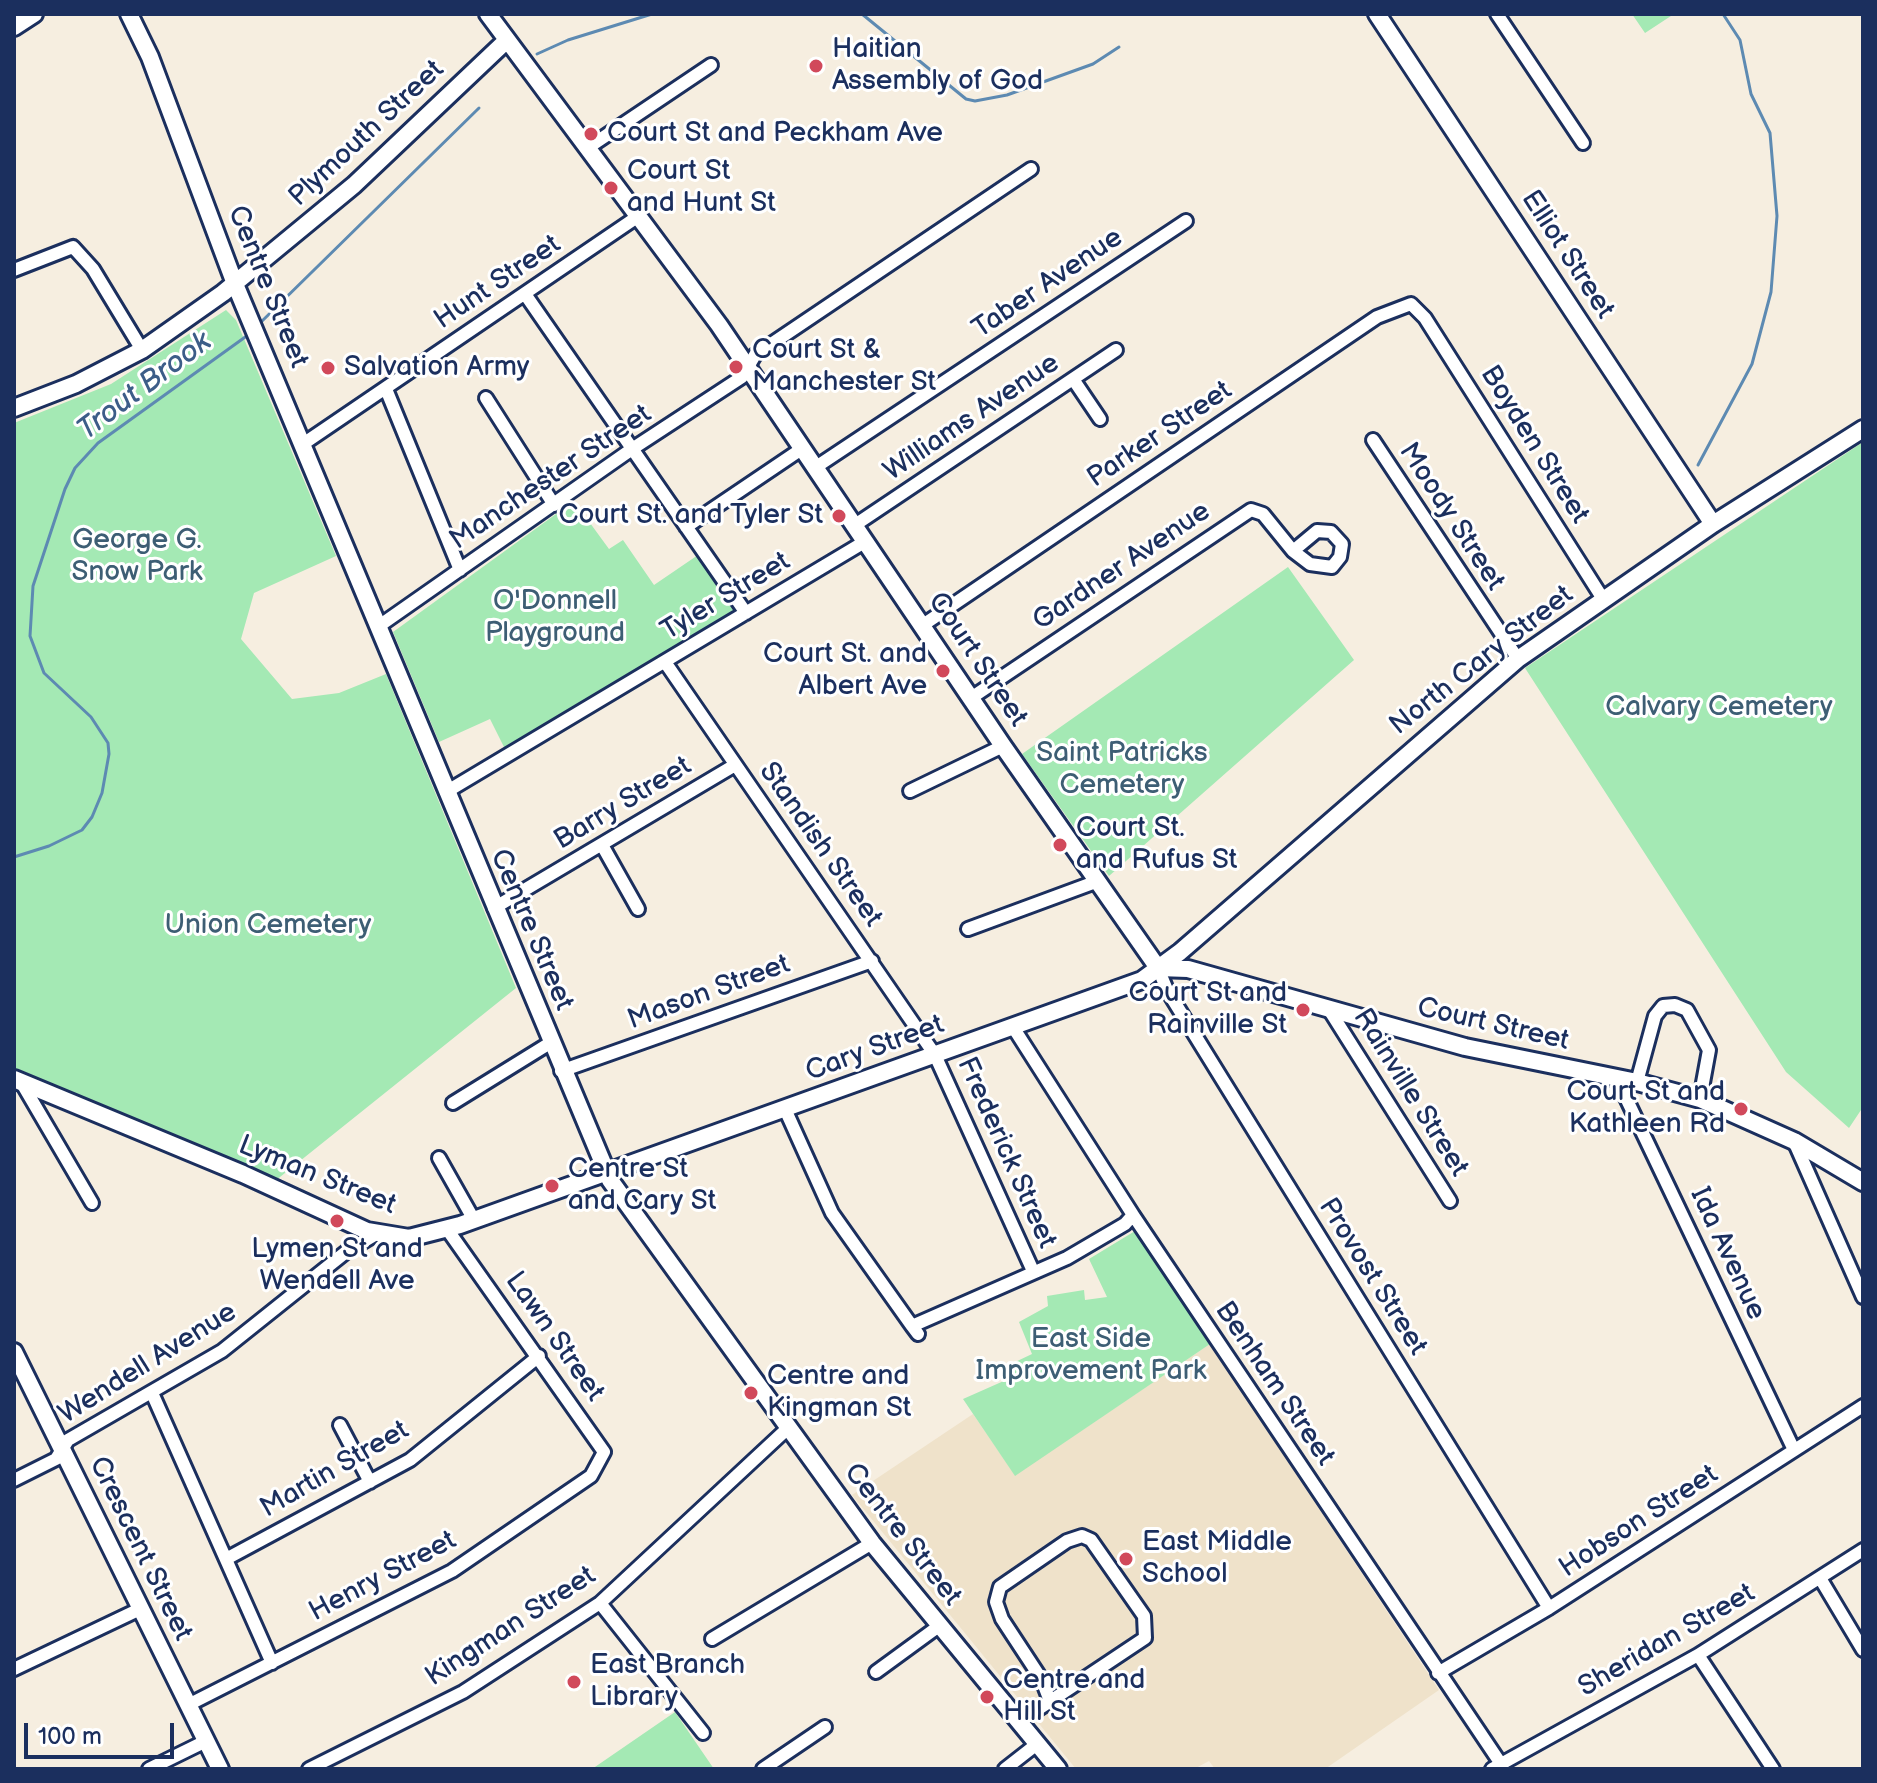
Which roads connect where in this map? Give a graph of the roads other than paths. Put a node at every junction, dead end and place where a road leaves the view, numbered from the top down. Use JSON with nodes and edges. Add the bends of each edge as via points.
{"nodes":[{"id":1,"x":34,"y":14,"type":"edge"},
{"id":2,"x":129,"y":14,"type":"edge"},
{"id":3,"x":488,"y":14,"type":"edge"},
{"id":4,"x":1377,"y":14,"type":"edge"},
{"id":5,"x":1497,"y":14,"type":"edge"},
{"id":6,"x":14,"y":27,"type":"edge"},
{"id":7,"x":507,"y":40,"type":"junction"},
{"id":8,"x":711,"y":65,"type":"dead end"},
{"id":9,"x":1583,"y":143,"type":"dead end"},
{"id":10,"x":589,"y":147,"type":"junction"},
{"id":11,"x":1031,"y":169,"type":"dead end"},
{"id":12,"x":640,"y":215,"type":"junction"},
{"id":13,"x":1186,"y":221,"type":"dead end"},
{"id":14,"x":14,"y":270,"type":"edge"},
{"id":15,"x":235,"y":284,"type":"junction"},
{"id":16,"x":525,"y":294,"type":"junction"},
{"id":17,"x":1425,"y":318,"type":"joint"},
{"id":18,"x":142,"y":350,"type":"junction"},
{"id":19,"x":1116,"y":350,"type":"dead end"},
{"id":20,"x":747,"y":367,"type":"junction"},
{"id":21,"x":1073,"y":379,"type":"junction"},
{"id":22,"x":386,"y":389,"type":"junction"},
{"id":23,"x":486,"y":398,"type":"dead end"},
{"id":24,"x":14,"y":408,"type":"edge"},
{"id":25,"x":1100,"y":419,"type":"dead end"},
{"id":26,"x":1863,"y":429,"type":"edge"},
{"id":27,"x":1373,"y":440,"type":"dead end"},
{"id":28,"x":303,"y":444,"type":"junction"},
{"id":29,"x":803,"y":448,"type":"junction"},
{"id":30,"x":632,"y":449,"type":"junction"},
{"id":31,"x":816,"y":467,"type":"junction"},
{"id":32,"x":554,"y":505,"type":"junction"},
{"id":33,"x":1713,"y":524,"type":"junction"},
{"id":34,"x":855,"y":525,"type":"junction"},
{"id":35,"x":686,"y":527,"type":"junction"},
{"id":36,"x":866,"y":541,"type":"junction"},
{"id":37,"x":1293,"y":551,"type":"dead end"},
{"id":38,"x":460,"y":570,"type":"junction"},
{"id":39,"x":1603,"y":599,"type":"junction"},
{"id":40,"x":746,"y":613,"type":"junction"},
{"id":41,"x":923,"y":625,"type":"junction"},
{"id":42,"x":379,"y":626,"type":"junction"},
{"id":43,"x":1518,"y":659,"type":"junction"},
{"id":44,"x":665,"y":662,"type":"junction"},
{"id":45,"x":971,"y":698,"type":"junction"},
{"id":46,"x":1003,"y":746,"type":"junction"},
{"id":47,"x":735,"y":765,"type":"junction"},
{"id":48,"x":910,"y":791,"type":"dead end"},
{"id":49,"x":446,"y":792,"type":"junction"},
{"id":50,"x":602,"y":845,"type":"junction"},
{"id":51,"x":1098,"y":881,"type":"junction"},
{"id":52,"x":494,"y":908,"type":"junction"},
{"id":53,"x":638,"y":909,"type":"dead end"},
{"id":54,"x":968,"y":929,"type":"dead end"},
{"id":55,"x":1195,"y":939,"type":"junction"},
{"id":56,"x":872,"y":961,"type":"junction"},
{"id":57,"x":1158,"y":968,"type":"junction"},
{"id":58,"x":1207,"y":975,"type":"junction"},
{"id":59,"x":1330,"y":1011,"type":"junction"},
{"id":60,"x":1013,"y":1027,"type":"junction"},
{"id":61,"x":550,"y":1043,"type":"junction"},
{"id":62,"x":935,"y":1055,"type":"junction"},
{"id":63,"x":561,"y":1071,"type":"junction"},
{"id":64,"x":17,"y":1079,"type":"edge"},
{"id":65,"x":1617,"y":1079,"type":"junction"},
{"id":66,"x":1637,"y":1082,"type":"junction"},
{"id":67,"x":1700,"y":1099,"type":"junction"},
{"id":68,"x":453,"y":1103,"type":"dead end"},
{"id":69,"x":785,"y":1109,"type":"junction"},
{"id":70,"x":1794,"y":1141,"type":"junction"},
{"id":71,"x":439,"y":1158,"type":"dead end"},
{"id":72,"x":606,"y":1172,"type":"junction"},
{"id":73,"x":1863,"y":1182,"type":"edge"},
{"id":74,"x":1450,"y":1201,"type":"dead end"},
{"id":75,"x":92,"y":1203,"type":"dead end"},
{"id":76,"x":1133,"y":1215,"type":"junction"},
{"id":77,"x":474,"y":1220,"type":"junction"},
{"id":78,"x":447,"y":1229,"type":"junction"},
{"id":79,"x":376,"y":1234,"type":"junction"},
{"id":80,"x":1033,"y":1271,"type":"junction"},
{"id":81,"x":1863,"y":1297,"type":"edge"},
{"id":82,"x":14,"y":1352,"type":"edge"},
{"id":83,"x":539,"y":1356,"type":"junction"},
{"id":84,"x":152,"y":1393,"type":"junction"},
{"id":85,"x":1863,"y":1406,"type":"edge"},
{"id":86,"x":340,"y":1425,"type":"dead end"},
{"id":87,"x":788,"y":1428,"type":"junction"},
{"id":88,"x":61,"y":1449,"type":"junction"},
{"id":89,"x":1794,"y":1450,"type":"junction"},
{"id":90,"x":591,"y":1476,"type":"joint"},
{"id":91,"x":14,"y":1480,"type":"edge"},
{"id":92,"x":370,"y":1482,"type":"junction"},
{"id":93,"x":872,"y":1543,"type":"junction"},
{"id":94,"x":1863,"y":1550,"type":"edge"},
{"id":95,"x":226,"y":1559,"type":"junction"},
{"id":96,"x":1820,"y":1578,"type":"junction"},
{"id":97,"x":600,"y":1603,"type":"junction"},
{"id":98,"x":1549,"y":1608,"type":"junction"},
{"id":99,"x":140,"y":1609,"type":"junction"},
{"id":100,"x":939,"y":1626,"type":"junction"},
{"id":101,"x":712,"y":1639,"type":"dead end"},
{"id":102,"x":1863,"y":1650,"type":"edge"},
{"id":103,"x":1698,"y":1655,"type":"junction"},
{"id":104,"x":272,"y":1663,"type":"junction"},
{"id":105,"x":14,"y":1669,"type":"edge"},
{"id":106,"x":876,"y":1672,"type":"dead end"},
{"id":107,"x":1438,"y":1673,"type":"junction"},
{"id":108,"x":1050,"y":1701,"type":"junction"},
{"id":109,"x":188,"y":1705,"type":"junction"},
{"id":110,"x":1019,"y":1722,"type":"junction"},
{"id":111,"x":825,"y":1727,"type":"dead end"},
{"id":112,"x":703,"y":1733,"type":"dead end"},
{"id":113,"x":206,"y":1741,"type":"junction"},
{"id":114,"x":1037,"y":1744,"type":"junction"},
{"id":115,"x":1496,"y":1766,"type":"edge"},
{"id":116,"x":1767,"y":1767,"type":"edge"},
{"id":117,"x":149,"y":1769,"type":"edge"},
{"id":118,"x":220,"y":1769,"type":"edge"},
{"id":119,"x":309,"y":1769,"type":"edge"},
{"id":120,"x":763,"y":1769,"type":"edge"},
{"id":121,"x":1005,"y":1769,"type":"edge"},
{"id":122,"x":1058,"y":1769,"type":"edge"}],
"edges":[{"from":1,"to":6,"type":"main road"},
{"from":2,"to":15,"type":"main road","name":"Centre Street"},
{"from":3,"to":7,"type":"main road","name":"Court Street"},
{"from":4,"to":33,"type":"main road","name":"Elliot Street"},
{"from":5,"to":9,"type":"street"},
{"from":7,"to":10,"type":"main road","name":"Court Street"},
{"from":7,"to":15,"type":"main road","name":"Plymouth Street","via":[[354,185]]},
{"from":8,"to":10,"type":"street"},
{"from":10,"to":12,"type":"main road","name":"Court Street"},
{"from":11,"to":20,"type":"street","name":"Manchester Street","via":[[755,355]]},
{"from":12,"to":16,"type":"street","name":"Hunt Street"},
{"from":12,"to":20,"type":"main road","name":"Court Street"},
{"from":13,"to":31,"type":"street","name":"Taber Avenue"},
{"from":14,"to":18,"type":"street","via":[[73,247],[93,269]]},
{"from":15,"to":18,"type":"main road","name":"Plymouth Street"},
{"from":15,"to":28,"type":"main road","name":"Centre Street"},
{"from":16,"to":22,"type":"street","name":"Hunt Street"},
{"from":16,"to":30,"type":"street"},
{"from":17,"to":39,"type":"street","name":"Boyden Street"},
{"from":17,"to":41,"type":"street","name":"Parker Street","via":[[1411,304],[1377,317]]},
{"from":18,"to":24,"type":"main road","name":"Plymouth Street"},
{"from":19,"to":21,"type":"street","name":"Williams Avenue"},
{"from":20,"to":29,"type":"main road","name":"Court Street"},
{"from":20,"to":30,"type":"street","name":"Manchester Street","via":[[742,377]]},
{"from":21,"to":25,"type":"street"},
{"from":21,"to":34,"type":"street","name":"Williams Avenue"},
{"from":22,"to":28,"type":"street","name":"Hunt Street"},
{"from":22,"to":38,"type":"street"},
{"from":23,"to":32,"type":"street"},
{"from":26,"to":33,"type":"main road","name":"North Cary Street"},
{"from":27,"to":43,"type":"street","name":"Moody Street"},
{"from":28,"to":42,"type":"main road","name":"Centre Street"},
{"from":29,"to":31,"type":"main road","name":"Court Street"},
{"from":29,"to":35,"type":"street"},
{"from":30,"to":32,"type":"street","name":"Manchester Street"},
{"from":30,"to":35,"type":"street"},
{"from":31,"to":34,"type":"main road","name":"Court Street"},
{"from":32,"to":38,"type":"street","name":"Manchester Street"},
{"from":33,"to":39,"type":"main road","name":"North Cary Street"},
{"from":34,"to":36,"type":"main road","name":"Court Street"},
{"from":35,"to":40,"type":"street"},
{"from":36,"to":40,"type":"street","name":"Tyler Street"},
{"from":36,"to":41,"type":"main road","name":"Court Street"},
{"from":37,"to":45,"type":"street","name":"Gardner Avenue","via":[[1263,514],[1251,510]]},
{"from":38,"to":42,"type":"street","name":"Manchester Street"},
{"from":39,"to":43,"type":"main road","name":"North Cary Street"},
{"from":40,"to":44,"type":"street","name":"Tyler Street"},
{"from":41,"to":45,"type":"main road","name":"Court Street"},
{"from":42,"to":49,"type":"main road","name":"Centre Street"},
{"from":43,"to":55,"type":"main road","name":"North Cary Street"},
{"from":44,"to":47,"type":"street","name":"Standish Street"},
{"from":44,"to":49,"type":"street","name":"Tyler Street"},
{"from":45,"to":46,"type":"main road","name":"Court Street"},
{"from":46,"to":48,"type":"street"},
{"from":46,"to":51,"type":"main road","name":"Court Street"},
{"from":47,"to":50,"type":"street","name":"Barry Street"},
{"from":47,"to":56,"type":"street","name":"Standish Street"},
{"from":49,"to":52,"type":"main road","name":"Centre Street"},
{"from":50,"to":52,"type":"street","name":"Barry Street"},
{"from":50,"to":53,"type":"street"},
{"from":51,"to":54,"type":"street"},
{"from":51,"to":57,"type":"main road","name":"Court Street"},
{"from":52,"to":61,"type":"main road","name":"Centre Street"},
{"from":55,"to":57,"type":"main road","name":"North Cary Street"},
{"from":55,"to":58,"type":"main road","via":[[1196,958]]},
{"from":56,"to":62,"type":"street","name":"Standish Street"},
{"from":56,"to":63,"type":"street","name":"Mason Street"},
{"from":57,"to":58,"type":"main road","name":"Court Street"},
{"from":57,"to":60,"type":"main road","name":"Cary Street","via":[[1133,984]]},
{"from":57,"to":98,"type":"street","name":"Provost Street"},
{"from":58,"to":59,"type":"main road","name":"Court Street"},
{"from":59,"to":65,"type":"main road","name":"Court Street"},
{"from":59,"to":74,"type":"street","name":"Rainville Street"},
{"from":60,"to":62,"type":"main road","name":"Cary Street"},
{"from":60,"to":76,"type":"street","name":"Benham Street"},
{"from":61,"to":63,"type":"main road","name":"Centre Street"},
{"from":61,"to":68,"type":"street"},
{"from":62,"to":69,"type":"main road","name":"Cary Street"},
{"from":62,"to":80,"type":"street","name":"Frederick Street"},
{"from":63,"to":72,"type":"main road","name":"Centre Street"},
{"from":64,"to":75,"type":"street"},
{"from":64,"to":79,"type":"main road","name":"Lyman Street"},
{"from":65,"to":66,"type":"main road","name":"Court Street"},
{"from":65,"to":89,"type":"street","name":"Ida Avenue"},
{"from":66,"to":67,"type":"main road","name":"Court Street"},
{"from":66,"to":67,"type":"street","via":[[1655,1016],[1663,1006],[1675,1005],[1687,1010],[1709,1050]]},
{"from":67,"to":70,"type":"main road","name":"Court Street"},
{"from":69,"to":72,"type":"main road","name":"Cary Street"},
{"from":69,"to":80,"type":"street","via":[[832,1213],[915,1330]]},
{"from":70,"to":73,"type":"main road","name":"Court Street"},
{"from":70,"to":81,"type":"street"},
{"from":71,"to":77,"type":"street"},
{"from":72,"to":77,"type":"main road","name":"Lyman Street"},
{"from":72,"to":87,"type":"main road","name":"Centre Street"},
{"from":76,"to":80,"type":"street","via":[[1067,1258]]},
{"from":76,"to":107,"type":"street","name":"Benham Street"},
{"from":77,"to":78,"type":"main road","name":"Lyman Street"},
{"from":78,"to":79,"type":"main road","name":"Lyman Street","via":[[409,1238]]},
{"from":78,"to":83,"type":"street","name":"Lawn Street"},
{"from":79,"to":84,"type":"street","name":"Wendell Avenue","via":[[222,1351]]},
{"from":82,"to":88,"type":"main road","name":"Crescent Street"},
{"from":83,"to":90,"type":"street","name":"Lawn Street","via":[[604,1452]]},
{"from":83,"to":92,"type":"street","name":"Martin Street","via":[[410,1460]]},
{"from":84,"to":88,"type":"street","name":"Wendell Avenue"},
{"from":84,"to":95,"type":"street"},
{"from":85,"to":89,"type":"street","name":"Hobson Street"},
{"from":86,"to":92,"type":"street"},
{"from":87,"to":93,"type":"main road","name":"Centre Street"},
{"from":87,"to":97,"type":"street","name":"Kingman Street"},
{"from":88,"to":91,"type":"street","name":"Wendell Avenue","via":[[56,1459]]},
{"from":88,"to":99,"type":"main road","name":"Crescent Street"},
{"from":89,"to":98,"type":"street","name":"Hobson Street"},
{"from":90,"to":104,"type":"street","name":"Henry Street","via":[[452,1571]]},
{"from":92,"to":95,"type":"street","name":"Martin Street"},
{"from":93,"to":100,"type":"main road","name":"Centre Street"},
{"from":93,"to":101,"type":"street"},
{"from":94,"to":96,"type":"street","name":"Sheridan Street"},
{"from":95,"to":104,"type":"street"},
{"from":96,"to":102,"type":"street"},
{"from":96,"to":103,"type":"street","name":"Sheridan Street"},
{"from":97,"to":112,"type":"street"},
{"from":97,"to":119,"type":"street","name":"Kingman Street","via":[[463,1692]]},
{"from":98,"to":107,"type":"street","name":"Hobson Street"},
{"from":99,"to":105,"type":"street"},
{"from":99,"to":109,"type":"main road","name":"Crescent Street"},
{"from":100,"to":106,"type":"street"},
{"from":100,"to":110,"type":"main road","name":"Centre Street"},
{"from":103,"to":115,"type":"street","name":"Sheridan Street"},
{"from":103,"to":116,"type":"street"},
{"from":104,"to":109,"type":"street","name":"Henry Street"},
{"from":107,"to":115,"type":"street","name":"Benham Street"},
{"from":108,"to":108,"type":"street","via":[[1145,1638],[1147,1630],[1144,1616],[1091,1540],[1082,1536],[1000,1587],[996,1602]]},
{"from":108,"to":110,"type":"street"},
{"from":109,"to":113,"type":"main road","name":"Crescent Street"},
{"from":110,"to":114,"type":"main road","name":"Centre Street"},
{"from":111,"to":120,"type":"street"},
{"from":113,"to":117,"type":"street"},
{"from":113,"to":118,"type":"main road","name":"Crescent Street"},
{"from":114,"to":121,"type":"street"},
{"from":114,"to":122,"type":"main road","name":"Centre Street"}]}
